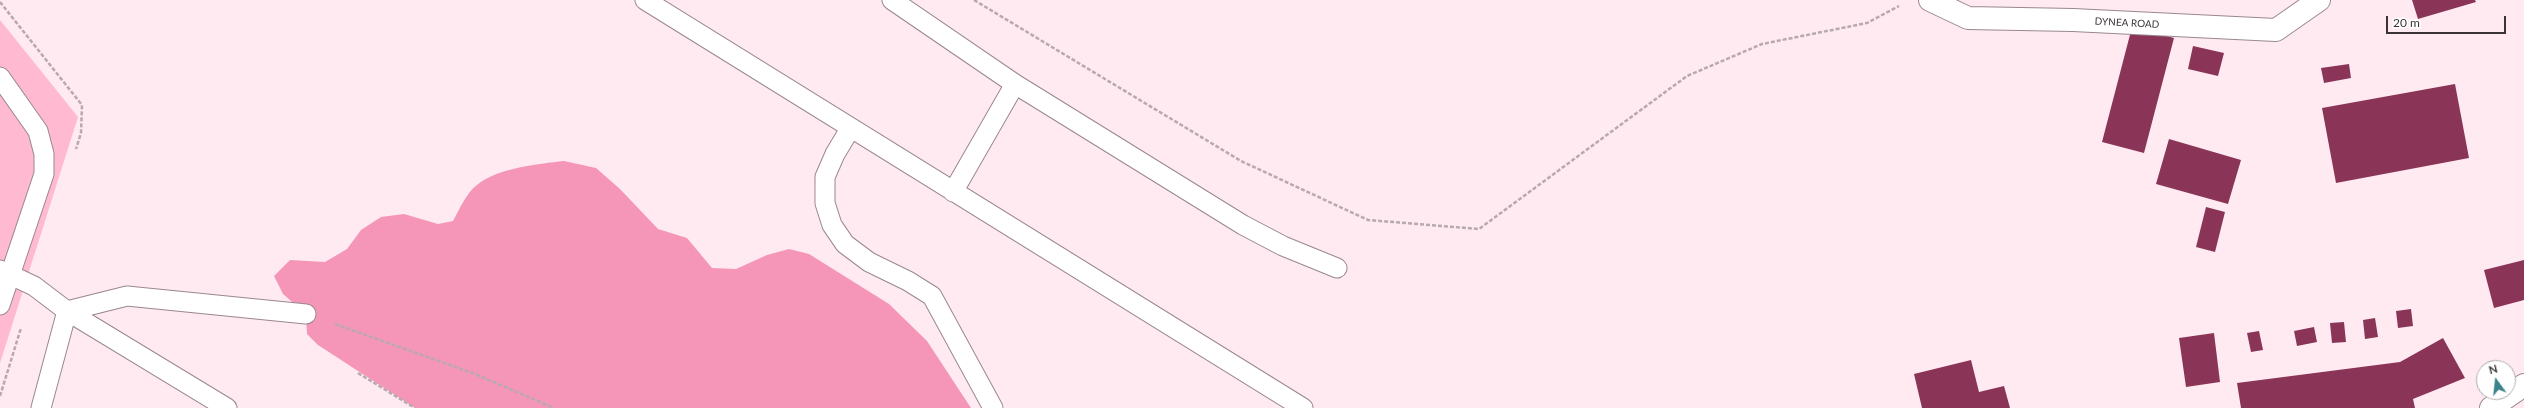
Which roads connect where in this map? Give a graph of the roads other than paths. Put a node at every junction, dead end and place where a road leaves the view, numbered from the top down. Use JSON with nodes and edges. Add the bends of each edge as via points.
{"nodes":[{"id":1,"x":644,"y":0,"type":"edge"},
{"id":2,"x":892,"y":0,"type":"edge"},
{"id":3,"x":1930,"y":0,"type":"edge"},
{"id":4,"x":2318,"y":0,"type":"edge"},
{"id":5,"x":0,"y":77,"type":"edge"},
{"id":6,"x":1015,"y":84,"type":"junction"},
{"id":7,"x":850,"y":129,"type":"junction"},
{"id":8,"x":953,"y":192,"type":"junction"},
{"id":9,"x":1337,"y":268,"type":"dead end"},
{"id":10,"x":5,"y":273,"type":"edge"},
{"id":11,"x":0,"y":306,"type":"edge"},
{"id":12,"x":67,"y":310,"type":"junction"},
{"id":13,"x":306,"y":314,"type":"road end"},
{"id":14,"x":2524,"y":385,"type":"edge"},
{"id":15,"x":41,"y":408,"type":"edge"},
{"id":16,"x":227,"y":408,"type":"edge"},
{"id":17,"x":993,"y":408,"type":"edge"},
{"id":18,"x":1303,"y":408,"type":"edge"},
{"id":19,"x":2491,"y":408,"type":"edge"}],
"edges":[{"from":1,"to":7,"type":"lane"},
{"from":2,"to":6,"type":"lane"},
{"from":3,"to":4,"type":"street","name":"DYNEA ROAD","via":[[1968,18],[2073,20],[2276,30]]},
{"from":5,"to":10,"type":"lane","via":[[38,131],[44,154],[44,174]]},
{"from":6,"to":8,"type":"lane"},
{"from":6,"to":9,"type":"lane","via":[[1243,225],[1283,246]]},
{"from":7,"to":8,"type":"lane"},
{"from":7,"to":17,"type":"lane","via":[[825,177],[825,203],[832,225],[845,244],[869,262],[932,296]]},
{"from":8,"to":18,"type":"lane"},
{"from":10,"to":11,"type":"lane"},
{"from":10,"to":12,"type":"lane","via":[[34,286]]},
{"from":12,"to":13,"type":"lane","via":[[127,296]]},
{"from":12,"to":15,"type":"lane"},
{"from":12,"to":16,"type":"lane"},
{"from":14,"to":19,"type":"street"}]}
